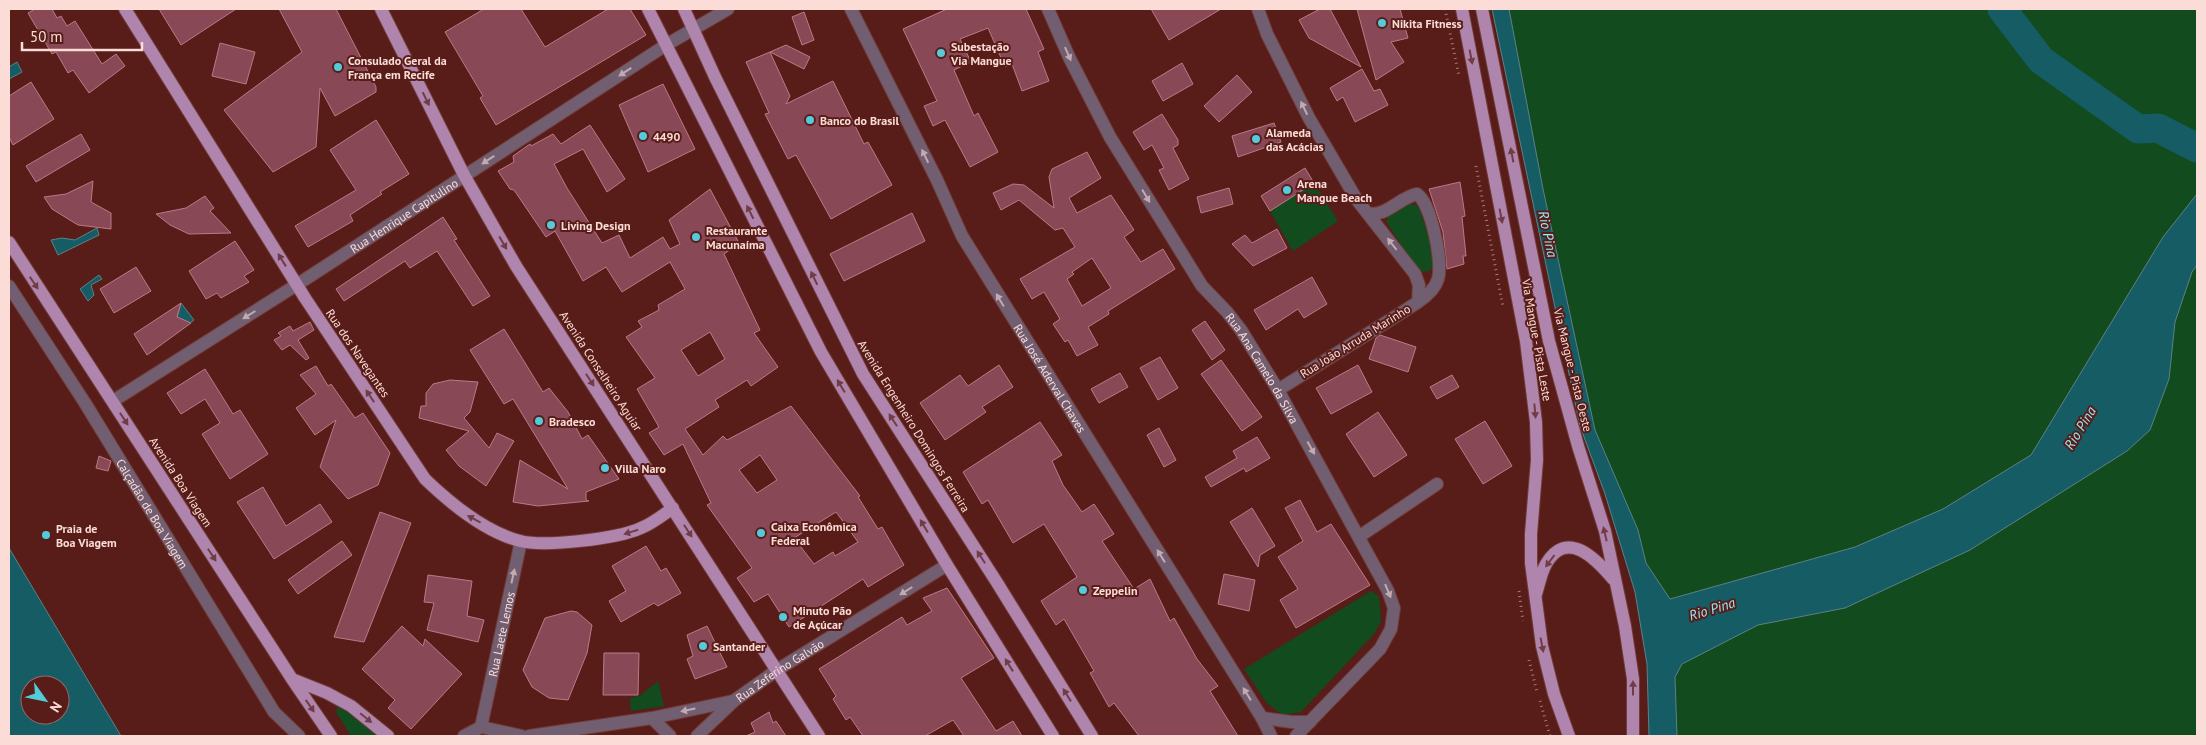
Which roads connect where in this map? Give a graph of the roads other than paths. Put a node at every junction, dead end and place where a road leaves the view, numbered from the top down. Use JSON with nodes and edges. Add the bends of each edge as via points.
{"nodes":[{"id":1,"x":125,"y":9,"type":"edge"},
{"id":2,"x":381,"y":9,"type":"edge"},
{"id":3,"x":648,"y":9,"type":"edge"},
{"id":4,"x":684,"y":9,"type":"edge"},
{"id":5,"x":728,"y":9,"type":"edge"},
{"id":6,"x":851,"y":9,"type":"edge"},
{"id":7,"x":1048,"y":9,"type":"edge"},
{"id":8,"x":1258,"y":9,"type":"edge"},
{"id":9,"x":1462,"y":9,"type":"edge"},
{"id":10,"x":1482,"y":9,"type":"edge"},
{"id":11,"x":694,"y":29,"type":"junction"},
{"id":12,"x":666,"y":45,"type":"junction"},
{"id":13,"x":464,"y":175,"type":"junction"},
{"id":14,"x":1368,"y":213,"type":"junction"},
{"id":15,"x":9,"y":242,"type":"edge"},
{"id":16,"x":298,"y":284,"type":"junction"},
{"id":17,"x":9,"y":286,"type":"edge"},
{"id":18,"x":1418,"y":302,"type":"junction"},
{"id":19,"x":1278,"y":390,"type":"junction"},
{"id":20,"x":113,"y":401,"type":"junction"},
{"id":21,"x":1437,"y":484,"type":"dead end"},
{"id":22,"x":673,"y":508,"type":"junction"},
{"id":23,"x":1360,"y":536,"type":"junction"},
{"id":24,"x":521,"y":541,"type":"junction"},
{"id":25,"x":947,"y":565,"type":"junction"},
{"id":26,"x":1615,"y":581,"type":"junction"},
{"id":27,"x":1535,"y":597,"type":"junction"},
{"id":28,"x":777,"y":670,"type":"junction"},
{"id":29,"x":292,"y":679,"type":"junction"},
{"id":30,"x":735,"y":700,"type":"junction"},
{"id":31,"x":652,"y":718,"type":"junction"},
{"id":32,"x":1262,"y":718,"type":"junction"},
{"id":33,"x":1310,"y":722,"type":"junction"},
{"id":34,"x":481,"y":727,"type":"junction"},
{"id":35,"x":299,"y":736,"type":"edge"},
{"id":36,"x":331,"y":736,"type":"edge"},
{"id":37,"x":388,"y":736,"type":"edge"},
{"id":38,"x":464,"y":736,"type":"edge"},
{"id":39,"x":522,"y":736,"type":"edge"},
{"id":40,"x":530,"y":736,"type":"edge"},
{"id":41,"x":670,"y":736,"type":"edge"},
{"id":42,"x":697,"y":736,"type":"edge"},
{"id":43,"x":819,"y":736,"type":"edge"},
{"id":44,"x":1053,"y":736,"type":"edge"},
{"id":45,"x":1092,"y":736,"type":"edge"},
{"id":46,"x":1271,"y":736,"type":"edge"},
{"id":47,"x":1296,"y":736,"type":"edge"},
{"id":48,"x":1568,"y":736,"type":"edge"},
{"id":49,"x":1634,"y":736,"type":"edge"}],
"edges":[{"from":16,"to":1,"type":"main road","name":"Rua dos Navegantes","one_way":true},
{"from":2,"to":13,"type":"main road","name":"Avenida Conselheiro Aguiar","one_way":true},
{"from":3,"to":12,"type":"main road"},
{"from":4,"to":11,"type":"main road","name":"Avenida Engenheiro Domingos Ferreira"},
{"from":5,"to":11,"type":"street","name":"Rua Henrique Capitulino"},
{"from":32,"to":6,"type":"street","name":"Rua José Aderval Chaves","one_way":true,"via":[[962,236]]},
{"from":7,"to":19,"type":"street","name":"Rua Ana Camelo da Silva","one_way":true,"via":[[1115,145],[1193,273],[1241,330]]},
{"from":14,"to":8,"type":"street","one_way":true,"via":[[1309,118]]},
{"from":9,"to":27,"type":"main road","name":"Via Mangue - Pista Leste","one_way":true,"via":[[1534,395],[1537,460],[1531,563]]},
{"from":26,"to":10,"type":"main road","name":"Via Mangue - Pista Oeste","one_way":true,"via":[[1605,531],[1550,341]]},
{"from":11,"to":12,"type":"street","name":"Rua Henrique Capitulino"},
{"from":45,"to":11,"type":"main road","name":"Avenida Engenheiro Domingos Ferreira","one_way":true,"via":[[863,374]]},
{"from":12,"to":13,"type":"street","name":"Rua Henrique Capitulino","one_way":true},
{"from":25,"to":12,"type":"main road","one_way":true,"via":[[821,352]]},
{"from":13,"to":16,"type":"street","name":"Rua Henrique Capitulino"},
{"from":13,"to":22,"type":"main road","name":"Avenida Conselheiro Aguiar","one_way":true,"via":[[516,266]]},
{"from":18,"to":14,"type":"street","name":"Rua João Arruda Marinho","one_way":true,"via":[[1419,284],[1415,274]]},
{"from":14,"to":18,"type":"street","via":[[1378,214],[1417,194],[1422,198],[1429,214],[1440,264],[1435,286]]},
{"from":15,"to":20,"type":"main road","name":"Avenida Boa Viagem","one_way":true},
{"from":16,"to":20,"type":"street","name":"Rua Henrique Capitulino","one_way":true},
{"from":24,"to":16,"type":"main road","name":"Rua dos Navegantes","one_way":true,"via":[[463,512],[425,479]]},
{"from":17,"to":35,"type":"street","name":"Calçadão de Boa Viagem","via":[[85,403],[274,712]]},
{"from":18,"to":19,"type":"street","name":"Rua João Arruda Marinho"},
{"from":19,"to":23,"type":"street","name":"Rua Ana Camelo da Silva","one_way":true},
{"from":20,"to":29,"type":"main road","name":"Avenida Boa Viagem","one_way":true},
{"from":21,"to":23,"type":"street"},
{"from":22,"to":24,"type":"main road","name":"Rua dos Navegantes","one_way":true,"via":[[629,533],[561,541]]},
{"from":22,"to":28,"type":"main road","name":"Avenida Conselheiro Aguiar","one_way":true},
{"from":23,"to":33,"type":"street","name":"Rua Ana Camelo da Silva","one_way":true,"via":[[1394,608],[1391,629],[1380,649]]},
{"from":34,"to":24,"type":"street","name":"Rua Laete Lemos","one_way":true},
{"from":25,"to":28,"type":"street","name":"Rua Zeferino Galvão","one_way":true},
{"from":44,"to":25,"type":"main road","one_way":true},
{"from":26,"to":27,"type":"main road","one_way":true,"via":[[1589,553],[1569,548],[1557,552],[1546,564]]},
{"from":49,"to":26,"type":"main road","name":"Via Mangue - Pista Oeste","one_way":true,"via":[[1633,679]]},
{"from":27,"to":48,"type":"main road","name":"Via Mangue - Pista Leste","one_way":true,"via":[[1542,646]]},
{"from":28,"to":30,"type":"street","name":"Rua Zeferino Galvão"},
{"from":28,"to":43,"type":"main road","name":"Avenida Conselheiro Aguiar"},
{"from":29,"to":36,"type":"main road","name":"Avenida Boa Viagem","one_way":true},
{"from":29,"to":37,"type":"main road","one_way":true,"via":[[351,706]]},
{"from":30,"to":31,"type":"street","one_way":true},
{"from":30,"to":42,"type":"street","name":"Rua Zeferino Galvão"},
{"from":31,"to":40,"type":"street"},
{"from":31,"to":41,"type":"street"},
{"from":32,"to":33,"type":"street"},
{"from":32,"to":46,"type":"street","name":"Rua José Aderval Chaves"},
{"from":33,"to":47,"type":"street","name":"Rua Ana Camelo da Silva"},
{"from":34,"to":38,"type":"street"},
{"from":34,"to":39,"type":"street"}]}
